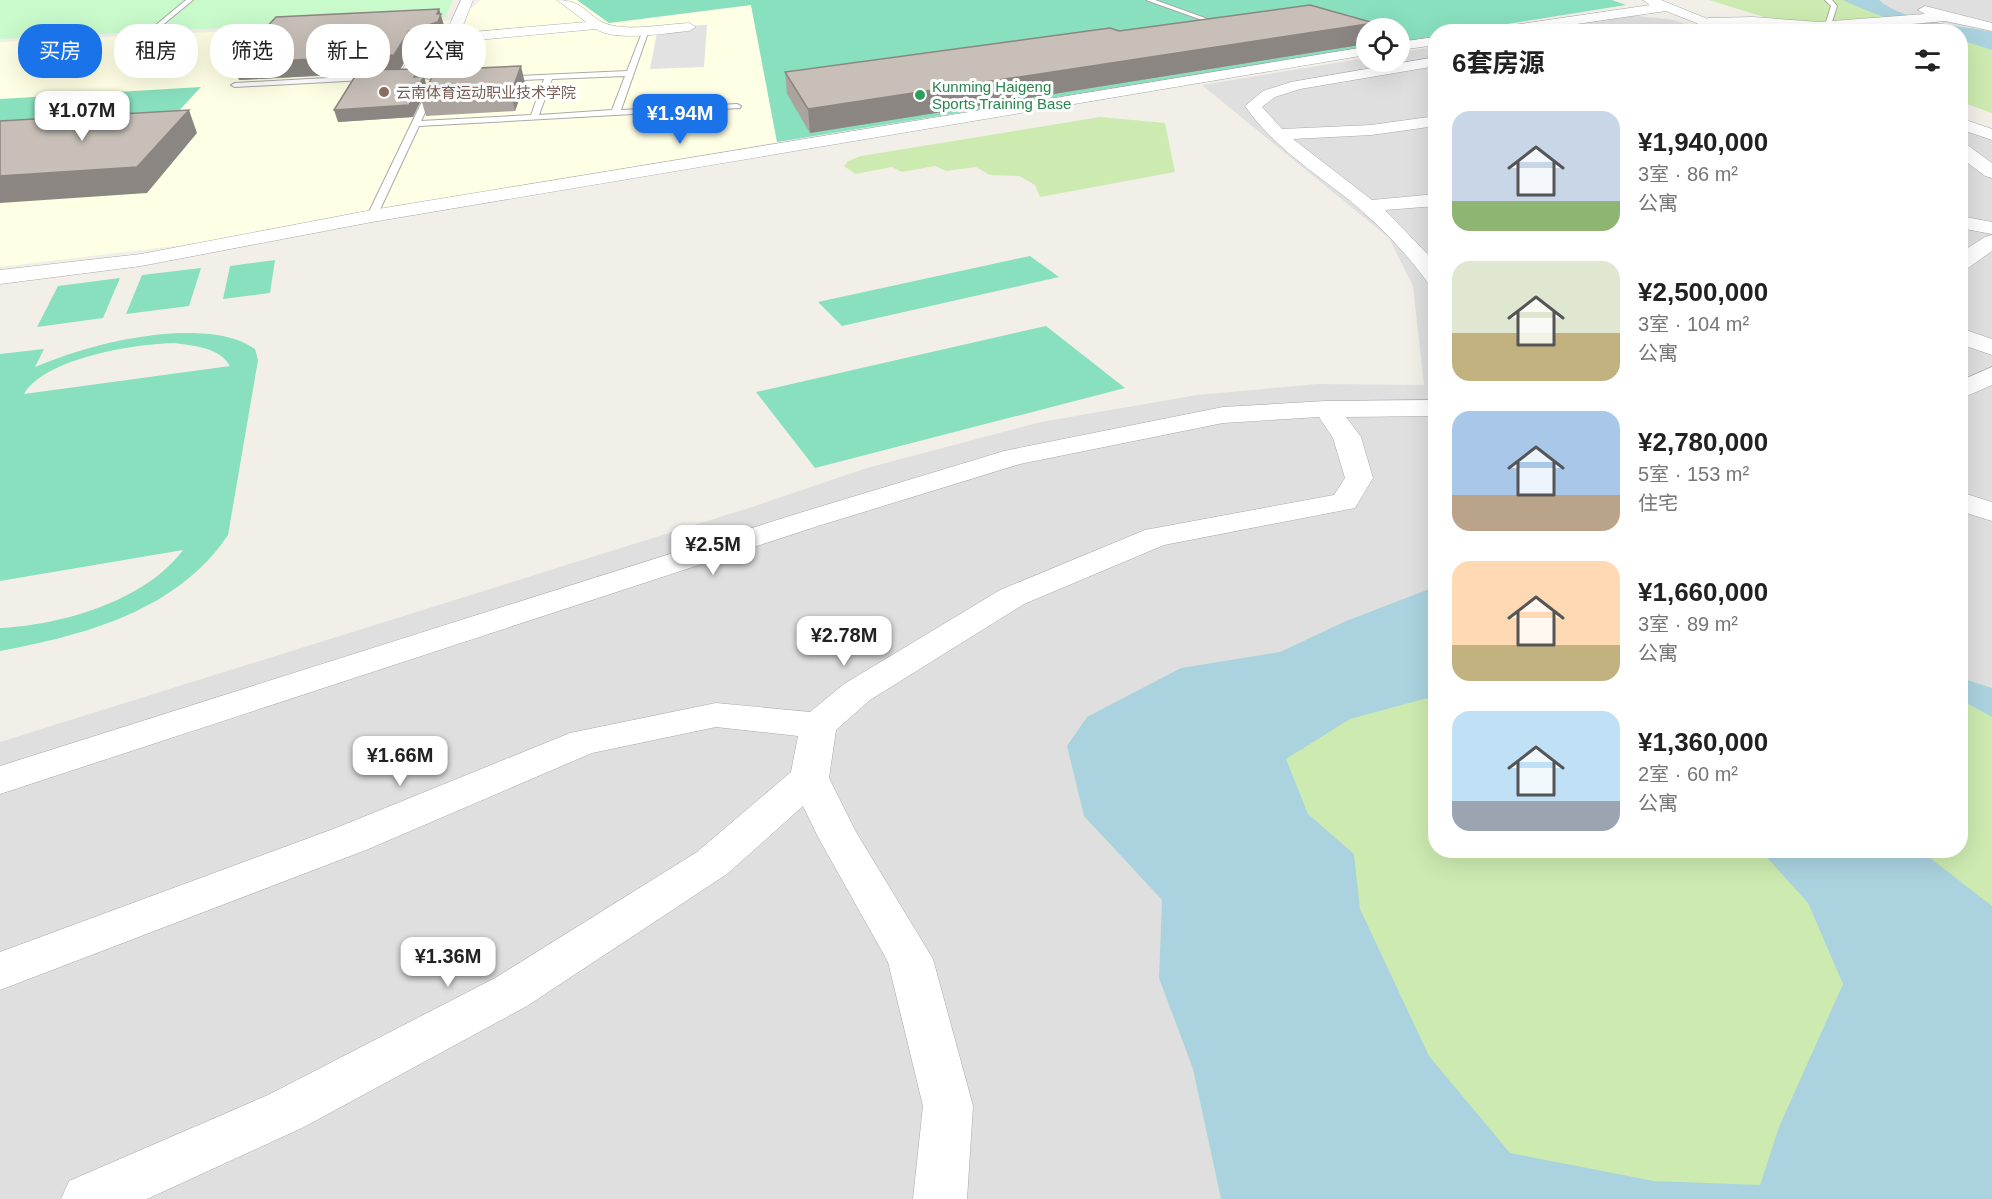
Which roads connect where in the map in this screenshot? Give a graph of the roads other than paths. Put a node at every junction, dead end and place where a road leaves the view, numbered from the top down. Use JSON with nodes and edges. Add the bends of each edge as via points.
{"nodes":[{"id":1,"x":190,"y":0,"type":"edge"},
{"id":2,"x":467,"y":0,"type":"edge"},
{"id":3,"x":563,"y":0,"type":"edge"},
{"id":4,"x":1149,"y":0,"type":"edge"},
{"id":5,"x":1636,"y":0,"type":"edge"},
{"id":6,"x":1828,"y":0,"type":"edge"},
{"id":7,"x":1657,"y":5,"type":"edge"},
{"id":8,"x":1911,"y":5,"type":"dead end"},
{"id":9,"x":1715,"y":7,"type":"dead end"},
{"id":10,"x":1941,"y":18,"type":"junction"},
{"id":11,"x":1753,"y":21,"type":"junction"},
{"id":12,"x":161,"y":24,"type":"edge"},
{"id":13,"x":458,"y":24,"type":"edge"},
{"id":14,"x":1542,"y":24,"type":"edge"},
{"id":15,"x":1704,"y":24,"type":"edge"},
{"id":16,"x":1732,"y":24,"type":"edge"},
{"id":17,"x":1794,"y":24,"type":"edge"},
{"id":18,"x":1823,"y":24,"type":"edge"},
{"id":19,"x":1850,"y":24,"type":"edge"},
{"id":20,"x":597,"y":25,"type":"junction"},
{"id":21,"x":689,"y":27,"type":"dead end"},
{"id":22,"x":1992,"y":27,"type":"edge"},
{"id":23,"x":646,"y":30,"type":"junction"},
{"id":24,"x":1214,"y":32,"type":"edge"},
{"id":25,"x":486,"y":35,"type":"edge"},
{"id":26,"x":1428,"y":41,"type":"edge"},
{"id":27,"x":1410,"y":44,"type":"edge"},
{"id":28,"x":1356,"y":53,"type":"edge"},
{"id":29,"x":1428,"y":62,"type":"edge"},
{"id":30,"x":632,"y":73,"type":"junction"},
{"id":31,"x":402,"y":75,"type":"edge"},
{"id":32,"x":549,"y":77,"type":"junction"},
{"id":33,"x":437,"y":79,"type":"joint"},
{"id":34,"x":489,"y":79,"type":"edge"},
{"id":35,"x":466,"y":80,"type":"edge"},
{"id":36,"x":235,"y":85,"type":"edge"},
{"id":37,"x":737,"y":106,"type":"dead end"},
{"id":38,"x":616,"y":112,"type":"junction"},
{"id":39,"x":534,"y":117,"type":"junction"},
{"id":40,"x":1968,"y":119,"type":"edge"},
{"id":41,"x":1428,"y":122,"type":"edge"},
{"id":42,"x":416,"y":124,"type":"junction"},
{"id":43,"x":1968,"y":126,"type":"edge"},
{"id":44,"x":1992,"y":127,"type":"edge"},
{"id":45,"x":1277,"y":134,"type":"junction"},
{"id":46,"x":1992,"y":135,"type":"edge"},
{"id":47,"x":1968,"y":154,"type":"edge"},
{"id":48,"x":1992,"y":172,"type":"edge"},
{"id":49,"x":1428,"y":201,"type":"edge"},
{"id":50,"x":1369,"y":206,"type":"junction"},
{"id":51,"x":372,"y":216,"type":"junction"},
{"id":52,"x":1968,"y":224,"type":"edge"},
{"id":53,"x":1992,"y":228,"type":"edge"},
{"id":54,"x":1992,"y":241,"type":"edge"},
{"id":55,"x":1968,"y":258,"type":"edge"},
{"id":56,"x":1428,"y":267,"type":"edge"},
{"id":57,"x":0,"y":277,"type":"edge"},
{"id":58,"x":1968,"y":338,"type":"edge"},
{"id":59,"x":1992,"y":348,"type":"edge"},
{"id":60,"x":1992,"y":375,"type":"edge"},
{"id":61,"x":1968,"y":387,"type":"edge"},
{"id":62,"x":1428,"y":408,"type":"edge"},
{"id":63,"x":1326,"y":409,"type":"junction"},
{"id":64,"x":1968,"y":504,"type":"edge"},
{"id":65,"x":1992,"y":512,"type":"edge"},
{"id":66,"x":818,"y":725,"type":"junction"},
{"id":67,"x":810,"y":778,"type":"junction"},
{"id":68,"x":0,"y":780,"type":"edge"},
{"id":69,"x":0,"y":971,"type":"edge"},
{"id":70,"x":88,"y":1199,"type":"edge"},
{"id":71,"x":940,"y":1199,"type":"edge"}],
"edges":[{"from":1,"to":12,"type":"lane"},
{"from":2,"to":13,"type":"street"},
{"from":3,"to":20,"type":"street"},
{"from":4,"to":24,"type":"lane","via":[[1234,29]]},
{"from":5,"to":7,"type":"street"},
{"from":6,"to":18,"type":"lane","via":[[1834,6]]},
{"from":7,"to":14,"type":"street"},
{"from":7,"to":15,"type":"street"},
{"from":8,"to":10,"type":"street"},
{"from":9,"to":11,"type":"street"},
{"from":10,"to":19,"type":"street"},
{"from":10,"to":22,"type":"street"},
{"from":11,"to":16,"type":"street"},
{"from":11,"to":17,"type":"street"},
{"from":20,"to":23,"type":"street","via":[[612,31]]},
{"from":20,"to":25,"type":"street"},
{"from":21,"to":23,"type":"street"},
{"from":23,"to":30,"type":"lane"},
{"from":26,"to":27,"type":"street"},
{"from":28,"to":51,"type":"street"},
{"from":29,"to":45,"type":"street","via":[[1297,85],[1269,94],[1253,106]]},
{"from":30,"to":32,"type":"lane"},
{"from":30,"to":38,"type":"lane"},
{"from":31,"to":36,"type":"lane"},
{"from":32,"to":34,"type":"lane"},
{"from":32,"to":39,"type":"lane"},
{"from":33,"to":35,"type":"lane"},
{"from":33,"to":42,"type":"lane"},
{"from":37,"to":38,"type":"lane"},
{"from":38,"to":39,"type":"lane"},
{"from":39,"to":42,"type":"lane"},
{"from":40,"to":44,"type":"street"},
{"from":41,"to":45,"type":"street","via":[[1371,130]]},
{"from":42,"to":51,"type":"lane"},
{"from":43,"to":46,"type":"street"},
{"from":45,"to":50,"type":"street"},
{"from":47,"to":48,"type":"street"},
{"from":49,"to":50,"type":"street"},
{"from":50,"to":56,"type":"street","via":[[1412,246]]},
{"from":51,"to":57,"type":"street","via":[[152,258]]},
{"from":52,"to":53,"type":"street"},
{"from":54,"to":55,"type":"street"},
{"from":58,"to":59,"type":"street"},
{"from":60,"to":61,"type":"street"},
{"from":62,"to":63,"type":"street"},
{"from":63,"to":66,"type":"street","via":[[1347,437],[1359,478],[1344,502],[1156,537],[1012,597],[857,692]]},
{"from":63,"to":68,"type":"street","via":[[1223,415],[1134,431],[973,469]]},
{"from":64,"to":65,"type":"street"},
{"from":66,"to":67,"type":"street"},
{"from":66,"to":69,"type":"street","via":[[716,715],[583,742],[351,839]]},
{"from":67,"to":70,"type":"street","via":[[712,863],[511,992],[286,1111]]},
{"from":67,"to":71,"type":"street","via":[[838,837],[910,959],[948,1106]]}]}
